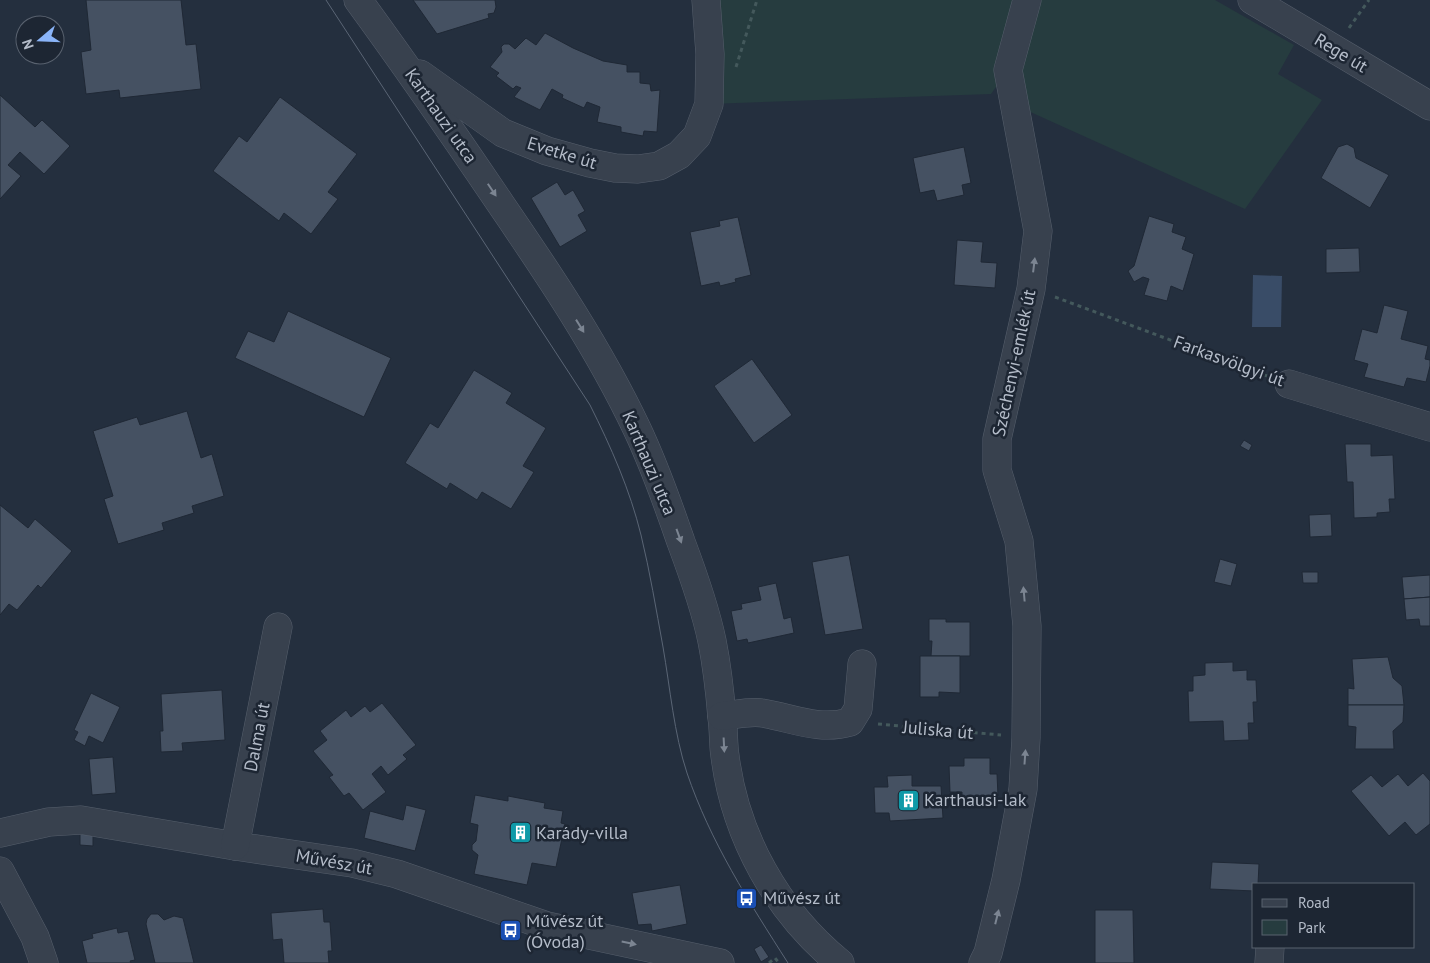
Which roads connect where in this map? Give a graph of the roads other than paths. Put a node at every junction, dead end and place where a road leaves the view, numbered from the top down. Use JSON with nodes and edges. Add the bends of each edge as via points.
{"nodes":[{"id":1,"x":358,"y":0,"type":"edge"},
{"id":2,"x":706,"y":0,"type":"edge"},
{"id":3,"x":1027,"y":0,"type":"edge"},
{"id":4,"x":1252,"y":0,"type":"edge"},
{"id":5,"x":404,"y":63,"type":"junction"},
{"id":6,"x":1430,"y":106,"type":"edge"},
{"id":7,"x":1289,"y":384,"type":"road end"},
{"id":8,"x":1430,"y":427,"type":"edge"},
{"id":9,"x":278,"y":627,"type":"dead end"},
{"id":10,"x":862,"y":664,"type":"dead end"},
{"id":11,"x":722,"y":716,"type":"junction"},
{"id":12,"x":0,"y":834,"type":"edge"},
{"id":13,"x":236,"y":846,"type":"junction"},
{"id":14,"x":0,"y":871,"type":"edge"},
{"id":15,"x":1270,"y":948,"type":"edge"},
{"id":16,"x":44,"y":963,"type":"edge"},
{"id":17,"x":720,"y":963,"type":"edge"},
{"id":18,"x":840,"y":963,"type":"edge"},
{"id":19,"x":983,"y":963,"type":"edge"},
{"id":20,"x":1269,"y":963,"type":"edge"}],
"edges":[{"from":1,"to":5,"type":"street","name":"Karthauzi utca"},
{"from":2,"to":5,"type":"street","name":"Evetke út","via":[[709,104],[697,136],[679,155],[659,166],[615,168],[590,163],[503,133]]},
{"from":19,"to":3,"type":"street","name":"Széchenyi-emlék út","one_way":true,"via":[[1006,880],[1023,789],[1026,738],[1027,626],[1019,541],[997,470],[997,440],[1031,288],[1038,232],[1008,70]]},
{"from":4,"to":6,"type":"street","name":"Rege út"},
{"from":5,"to":11,"type":"street","name":"Karthauzi utca","one_way":true,"via":[[527,242],[607,370],[634,422],[665,498],[705,613]]},
{"from":7,"to":8,"type":"street","name":"Farkasvölgyi út"},
{"from":9,"to":13,"type":"street","name":"Dalma út"},
{"from":10,"to":11,"type":"street","via":[[858,709],[850,722],[837,726],[802,723],[760,712]]},
{"from":11,"to":18,"type":"street","name":"Karthauzi utca","one_way":true,"via":[[730,786],[750,846],[788,908],[812,938]]},
{"from":12,"to":13,"type":"street","name":"Művész út","via":[[49,822],[81,820]]},
{"from":13,"to":17,"type":"street","name":"Művész út","one_way":true,"via":[[352,863],[398,874],[547,926]]},
{"from":14,"to":16,"type":"street","via":[[35,937]]},
{"from":15,"to":20,"type":"street"}]}
